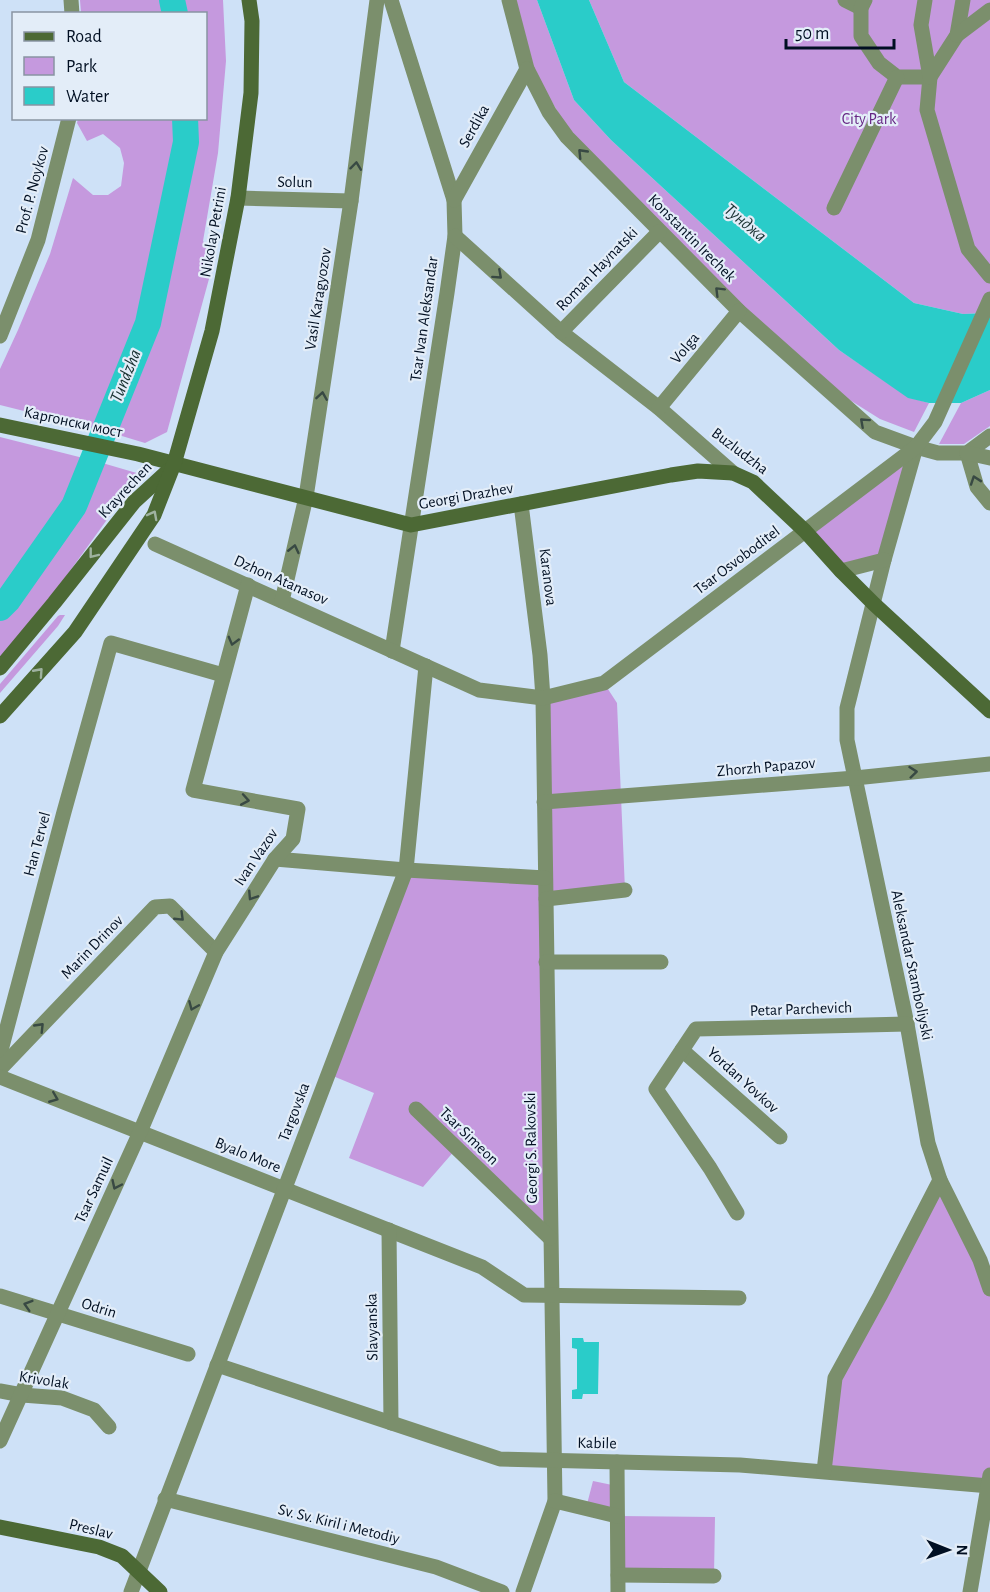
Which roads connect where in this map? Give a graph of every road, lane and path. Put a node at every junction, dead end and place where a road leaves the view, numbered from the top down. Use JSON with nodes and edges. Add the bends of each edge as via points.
{"nodes":[{"id":1,"x":249,"y":0,"type":"edge"},
{"id":2,"x":377,"y":0,"type":"edge"},
{"id":3,"x":391,"y":0,"type":"edge"},
{"id":4,"x":509,"y":0,"type":"edge"},
{"id":5,"x":845,"y":0,"type":"edge"},
{"id":6,"x":925,"y":0,"type":"edge"},
{"id":7,"x":963,"y":0,"type":"edge"},
{"id":8,"x":863,"y":4,"type":"edge"},
{"id":9,"x":990,"y":10,"type":"edge"},
{"id":10,"x":957,"y":35,"type":"junction"},
{"id":11,"x":526,"y":69,"type":"junction"},
{"id":12,"x":897,"y":77,"type":"junction"},
{"id":13,"x":930,"y":77,"type":"junction"},
{"id":14,"x":68,"y":120,"type":"edge"},
{"id":15,"x":238,"y":198,"type":"junction"},
{"id":16,"x":454,"y":200,"type":"junction"},
{"id":17,"x":351,"y":201,"type":"junction"},
{"id":18,"x":834,"y":208,"type":"dead end"},
{"id":19,"x":659,"y":232,"type":"junction"},
{"id":20,"x":454,"y":236,"type":"junction"},
{"id":21,"x":990,"y":276,"type":"edge"},
{"id":22,"x":990,"y":299,"type":"edge"},
{"id":23,"x":739,"y":311,"type":"junction"},
{"id":24,"x":561,"y":332,"type":"junction"},
{"id":25,"x":0,"y":336,"type":"edge"},
{"id":26,"x":658,"y":408,"type":"junction"},
{"id":27,"x":0,"y":425,"type":"edge"},
{"id":28,"x":990,"y":436,"type":"edge"},
{"id":29,"x":916,"y":447,"type":"junction"},
{"id":30,"x":967,"y":453,"type":"junction"},
{"id":31,"x":990,"y":458,"type":"edge"},
{"id":32,"x":174,"y":464,"type":"junction"},
{"id":33,"x":734,"y":473,"type":"junction"},
{"id":34,"x":306,"y":497,"type":"junction"},
{"id":35,"x":990,"y":503,"type":"edge"},
{"id":36,"x":521,"y":504,"type":"junction"},
{"id":37,"x":411,"y":525,"type":"junction"},
{"id":38,"x":805,"y":531,"type":"junction"},
{"id":39,"x":154,"y":544,"type":"dead end"},
{"id":40,"x":884,"y":560,"type":"junction"},
{"id":41,"x":841,"y":571,"type":"junction"},
{"id":42,"x":248,"y":585,"type":"junction"},
{"id":43,"x":282,"y":601,"type":"junction"},
{"id":44,"x":874,"y":604,"type":"junction"},
{"id":45,"x":392,"y":651,"type":"junction"},
{"id":46,"x":426,"y":666,"type":"junction"},
{"id":47,"x":0,"y":668,"type":"edge"},
{"id":48,"x":224,"y":675,"type":"junction"},
{"id":49,"x":543,"y":698,"type":"junction"},
{"id":50,"x":990,"y":711,"type":"edge"},
{"id":51,"x":0,"y":716,"type":"edge"},
{"id":52,"x":990,"y":764,"type":"edge"},
{"id":53,"x":855,"y":778,"type":"junction"},
{"id":54,"x":544,"y":802,"type":"junction"},
{"id":55,"x":275,"y":859,"type":"junction"},
{"id":56,"x":406,"y":870,"type":"junction"},
{"id":57,"x":545,"y":878,"type":"junction"},
{"id":58,"x":625,"y":890,"type":"dead end"},
{"id":59,"x":546,"y":899,"type":"junction"},
{"id":60,"x":216,"y":952,"type":"junction"},
{"id":61,"x":546,"y":962,"type":"junction"},
{"id":62,"x":661,"y":962,"type":"dead end"},
{"id":63,"x":907,"y":1024,"type":"junction"},
{"id":64,"x":682,"y":1050,"type":"junction"},
{"id":65,"x":0,"y":1054,"type":"edge"},
{"id":66,"x":0,"y":1069,"type":"edge"},
{"id":67,"x":0,"y":1077,"type":"edge"},
{"id":68,"x":416,"y":1109,"type":"dead end"},
{"id":69,"x":140,"y":1132,"type":"junction"},
{"id":70,"x":780,"y":1137,"type":"dead end"},
{"id":71,"x":940,"y":1180,"type":"junction"},
{"id":72,"x":284,"y":1189,"type":"junction"},
{"id":73,"x":737,"y":1213,"type":"dead end"},
{"id":74,"x":389,"y":1230,"type":"junction"},
{"id":75,"x":550,"y":1238,"type":"junction"},
{"id":76,"x":985,"y":1261,"type":"edge"},
{"id":77,"x":990,"y":1289,"type":"edge"},
{"id":78,"x":551,"y":1295,"type":"junction"},
{"id":79,"x":0,"y":1296,"type":"edge"},
{"id":80,"x":740,"y":1298,"type":"dead end"},
{"id":81,"x":57,"y":1314,"type":"junction"},
{"id":82,"x":188,"y":1354,"type":"dead end"},
{"id":83,"x":217,"y":1365,"type":"junction"},
{"id":84,"x":0,"y":1391,"type":"edge"},
{"id":85,"x":22,"y":1395,"type":"junction"},
{"id":86,"x":391,"y":1423,"type":"junction"},
{"id":87,"x":109,"y":1427,"type":"dead end"},
{"id":88,"x":0,"y":1442,"type":"edge"},
{"id":89,"x":554,"y":1460,"type":"junction"},
{"id":90,"x":617,"y":1462,"type":"junction"},
{"id":91,"x":824,"y":1471,"type":"junction"},
{"id":92,"x":989,"y":1482,"type":"edge"},
{"id":93,"x":165,"y":1500,"type":"junction"},
{"id":94,"x":555,"y":1501,"type":"junction"},
{"id":95,"x":617,"y":1516,"type":"junction"},
{"id":96,"x":0,"y":1527,"type":"edge"},
{"id":97,"x":138,"y":1571,"type":"junction"},
{"id":98,"x":618,"y":1575,"type":"junction"},
{"id":99,"x":714,"y":1576,"type":"dead end"},
{"id":100,"x":131,"y":1592,"type":"edge"},
{"id":101,"x":160,"y":1592,"type":"edge"},
{"id":102,"x":502,"y":1592,"type":"edge"},
{"id":103,"x":523,"y":1592,"type":"edge"},
{"id":104,"x":618,"y":1592,"type":"edge"},
{"id":105,"x":970,"y":1592,"type":"edge"}],
"edges":[{"from":1,"to":15,"type":"street","name":"Nikolay Petrini","via":[[251,93]]},
{"from":17,"to":2,"type":"street","name":"Vasil Karagyozov","one_way":true},
{"from":3,"to":16,"type":"street","name":"Tsar Ivan Aleksandar"},
{"from":4,"to":11,"type":"street","name":"Konstantin Irechek"},
{"from":5,"to":8,"type":"street"},
{"from":6,"to":13,"type":"street","via":[[921,25]]},
{"from":7,"to":10,"type":"street"},
{"from":8,"to":12,"type":"street","via":[[861,36],[879,63]]},
{"from":9,"to":10,"type":"street"},
{"from":10,"to":13,"type":"street"},
{"from":11,"to":16,"type":"street","name":"Serdika"},
{"from":19,"to":11,"type":"street","name":"Konstantin Irechek","one_way":true,"via":[[567,138]]},
{"from":12,"to":13,"type":"street"},
{"from":12,"to":18,"type":"street"},
{"from":13,"to":21,"type":"street","via":[[927,110],[968,249]]},
{"from":14,"to":25,"type":"street","name":"Prof. P. Noykov","via":[[38,240]]},
{"from":15,"to":17,"type":"street","name":"Solun"},
{"from":15,"to":32,"type":"street","name":"Nikolay Petrini","via":[[213,331]]},
{"from":16,"to":20,"type":"street","name":"Tsar Ivan Aleksandar"},
{"from":34,"to":17,"type":"street","name":"Vasil Karagyozov","one_way":true},
{"from":23,"to":19,"type":"street","name":"Konstantin Irechek","one_way":true},
{"from":19,"to":24,"type":"street","name":"Roman Haynatski"},
{"from":20,"to":24,"type":"street","name":"Buzludzha","one_way":true},
{"from":20,"to":37,"type":"street","name":"Tsar Ivan Aleksandar"},
{"from":22,"to":29,"type":"street","name":"Tsar Osvoboditel","via":[[935,422]]},
{"from":23,"to":26,"type":"street","name":"Volga"},
{"from":29,"to":23,"type":"street","name":"Konstantin Irechek","one_way":true,"via":[[875,432]]},
{"from":24,"to":26,"type":"street","name":"Buzludzha"},
{"from":26,"to":33,"type":"street","name":"Buzludzha"},
{"from":27,"to":32,"type":"street","name":"Каргонски мост"},
{"from":28,"to":30,"type":"street"},
{"from":29,"to":30,"type":"street","name":"Konstantin Irechek","via":[[938,453]]},
{"from":29,"to":38,"type":"street","name":"Tsar Osvoboditel"},
{"from":29,"to":40,"type":"street","name":"Aleksandar Stamboliyski"},
{"from":30,"to":31,"type":"street","name":"Konstantin Irechek"},
{"from":35,"to":30,"type":"street","one_way":true,"via":[[977,487]]},
{"from":32,"to":34,"type":"street","name":"Georgi Drazhev"},
{"from":32,"to":47,"type":"street","name":"Krayrechen","one_way":true,"via":[[134,502]]},
{"from":51,"to":32,"type":"street","name":"Krayrechen","one_way":true,"via":[[75,632],[154,514]]},
{"from":33,"to":36,"type":"street","name":"Georgi Drazhev","via":[[689,472]]},
{"from":33,"to":38,"type":"street","name":"Buzludzha","via":[[753,482]]},
{"from":34,"to":37,"type":"street","name":"Georgi Drazhev"},
{"from":43,"to":34,"type":"street","name":"Vasil Karagyozov","one_way":true},
{"from":36,"to":37,"type":"street","name":"Georgi Drazhev"},
{"from":36,"to":49,"type":"street","name":"Karanova"},
{"from":37,"to":45,"type":"street","name":"Tsar Ivan Aleksandar"},
{"from":38,"to":41,"type":"street","name":"Buzludzha"},
{"from":38,"to":49,"type":"street","name":"Tsar Osvoboditel","via":[[604,683]]},
{"from":39,"to":42,"type":"street","name":"Dzhon Atanasov"},
{"from":40,"to":41,"type":"street"},
{"from":40,"to":44,"type":"street","name":"Aleksandar Stamboliyski"},
{"from":41,"to":44,"type":"street","name":"Buzludzha"},
{"from":42,"to":43,"type":"street","name":"Dzhon Atanasov"},
{"from":42,"to":48,"type":"street","one_way":true},
{"from":43,"to":45,"type":"street","name":"Dzhon Atanasov"},
{"from":44,"to":50,"type":"street","name":"Buzludzha"},
{"from":44,"to":53,"type":"street","name":"Aleksandar Stamboliyski","via":[[847,708],[847,740]]},
{"from":45,"to":46,"type":"street","name":"Dzhon Atanasov"},
{"from":46,"to":49,"type":"street","name":"Dzhon Atanasov","via":[[479,690]]},
{"from":46,"to":56,"type":"street","name":"Targovska"},
{"from":48,"to":55,"type":"street","name":"Ivan Vazov","one_way":true,"via":[[193,790],[298,809],[293,839]]},
{"from":48,"to":65,"type":"street","name":"Han Tervel","via":[[111,643]]},
{"from":49,"to":54,"type":"street","name":"Georgi S. Rakovski"},
{"from":53,"to":52,"type":"street","name":"Zhorzh Papazov","one_way":true},
{"from":53,"to":54,"type":"street","name":"Zhorzh Papazov"},
{"from":53,"to":63,"type":"street","name":"Aleksandar Stamboliyski"},
{"from":54,"to":57,"type":"street","name":"Georgi S. Rakovski"},
{"from":55,"to":56,"type":"street"},
{"from":55,"to":60,"type":"street","name":"Ivan Vazov","one_way":true},
{"from":56,"to":57,"type":"street"},
{"from":56,"to":72,"type":"street","name":"Targovska"},
{"from":57,"to":59,"type":"street","name":"Georgi S. Rakovski"},
{"from":58,"to":59,"type":"street"},
{"from":59,"to":61,"type":"street","name":"Georgi S. Rakovski"},
{"from":66,"to":60,"type":"street","name":"Marin Drinov","one_way":true,"via":[[155,907],[170,906]]},
{"from":60,"to":69,"type":"street","name":"Tsar Samuil","one_way":true},
{"from":61,"to":62,"type":"street"},
{"from":61,"to":75,"type":"street","name":"Georgi S. Rakovski"},
{"from":63,"to":64,"type":"street","name":"Petar Parchevich","via":[[696,1029]]},
{"from":63,"to":71,"type":"street","name":"Aleksandar Stamboliyski","via":[[928,1143]]},
{"from":64,"to":70,"type":"street","name":"Yordan Yovkov"},
{"from":64,"to":73,"type":"street","via":[[656,1089]]},
{"from":67,"to":69,"type":"street","name":"Byalo More","one_way":true},
{"from":68,"to":75,"type":"street","name":"Tsar Simeon"},
{"from":69,"to":72,"type":"street","name":"Byalo More"},
{"from":69,"to":81,"type":"street","name":"Tsar Samuil","one_way":true},
{"from":71,"to":76,"type":"street","name":"Aleksandar Stamboliyski"},
{"from":71,"to":91,"type":"street","via":[[836,1378]]},
{"from":72,"to":74,"type":"street","name":"Byalo More"},
{"from":72,"to":83,"type":"street","name":"Targovska"},
{"from":74,"to":78,"type":"street","name":"Byalo More","via":[[482,1267],[524,1295]]},
{"from":74,"to":86,"type":"street","name":"Slavyanska"},
{"from":75,"to":78,"type":"street","name":"Georgi S. Rakovski"},
{"from":76,"to":77,"type":"street","name":"Aleksandar Stamboliyski"},
{"from":78,"to":80,"type":"street","name":"Byalo More"},
{"from":78,"to":89,"type":"street","name":"Georgi S. Rakovski"},
{"from":81,"to":79,"type":"street","name":"Odrin","one_way":true},
{"from":81,"to":82,"type":"street","name":"Odrin"},
{"from":81,"to":85,"type":"street","name":"Tsar Samuil"},
{"from":83,"to":86,"type":"street","name":"Kabile"},
{"from":83,"to":93,"type":"street","name":"Targovska"},
{"from":84,"to":85,"type":"street","name":"Krivolak"},
{"from":85,"to":87,"type":"street","name":"Krivolak","via":[[62,1398],[94,1410]]},
{"from":85,"to":88,"type":"street","name":"Tsar Samuil"},
{"from":86,"to":89,"type":"street","name":"Kabile","via":[[500,1459]]},
{"from":89,"to":90,"type":"street","name":"Kabile"},
{"from":89,"to":94,"type":"street","name":"Georgi S. Rakovski"},
{"from":90,"to":91,"type":"street","name":"Kabile"},
{"from":90,"to":95,"type":"street"},
{"from":91,"to":92,"type":"street","name":"Kabile"},
{"from":92,"to":105,"type":"street"},
{"from":93,"to":97,"type":"street","name":"Targovska"},
{"from":93,"to":102,"type":"street","name":"Sv. Sv. Kiril i Metodiy","via":[[436,1567]]},
{"from":94,"to":95,"type":"street"},
{"from":94,"to":103,"type":"street","name":"Georgi S. Rakovski"},
{"from":95,"to":98,"type":"street"},
{"from":96,"to":97,"type":"street","name":"Preslav","via":[[99,1547],[122,1556]]},
{"from":97,"to":100,"type":"street","name":"Targovska"},
{"from":97,"to":101,"type":"street","name":"Preslav"},
{"from":98,"to":99,"type":"street"},
{"from":98,"to":104,"type":"street"}]}
